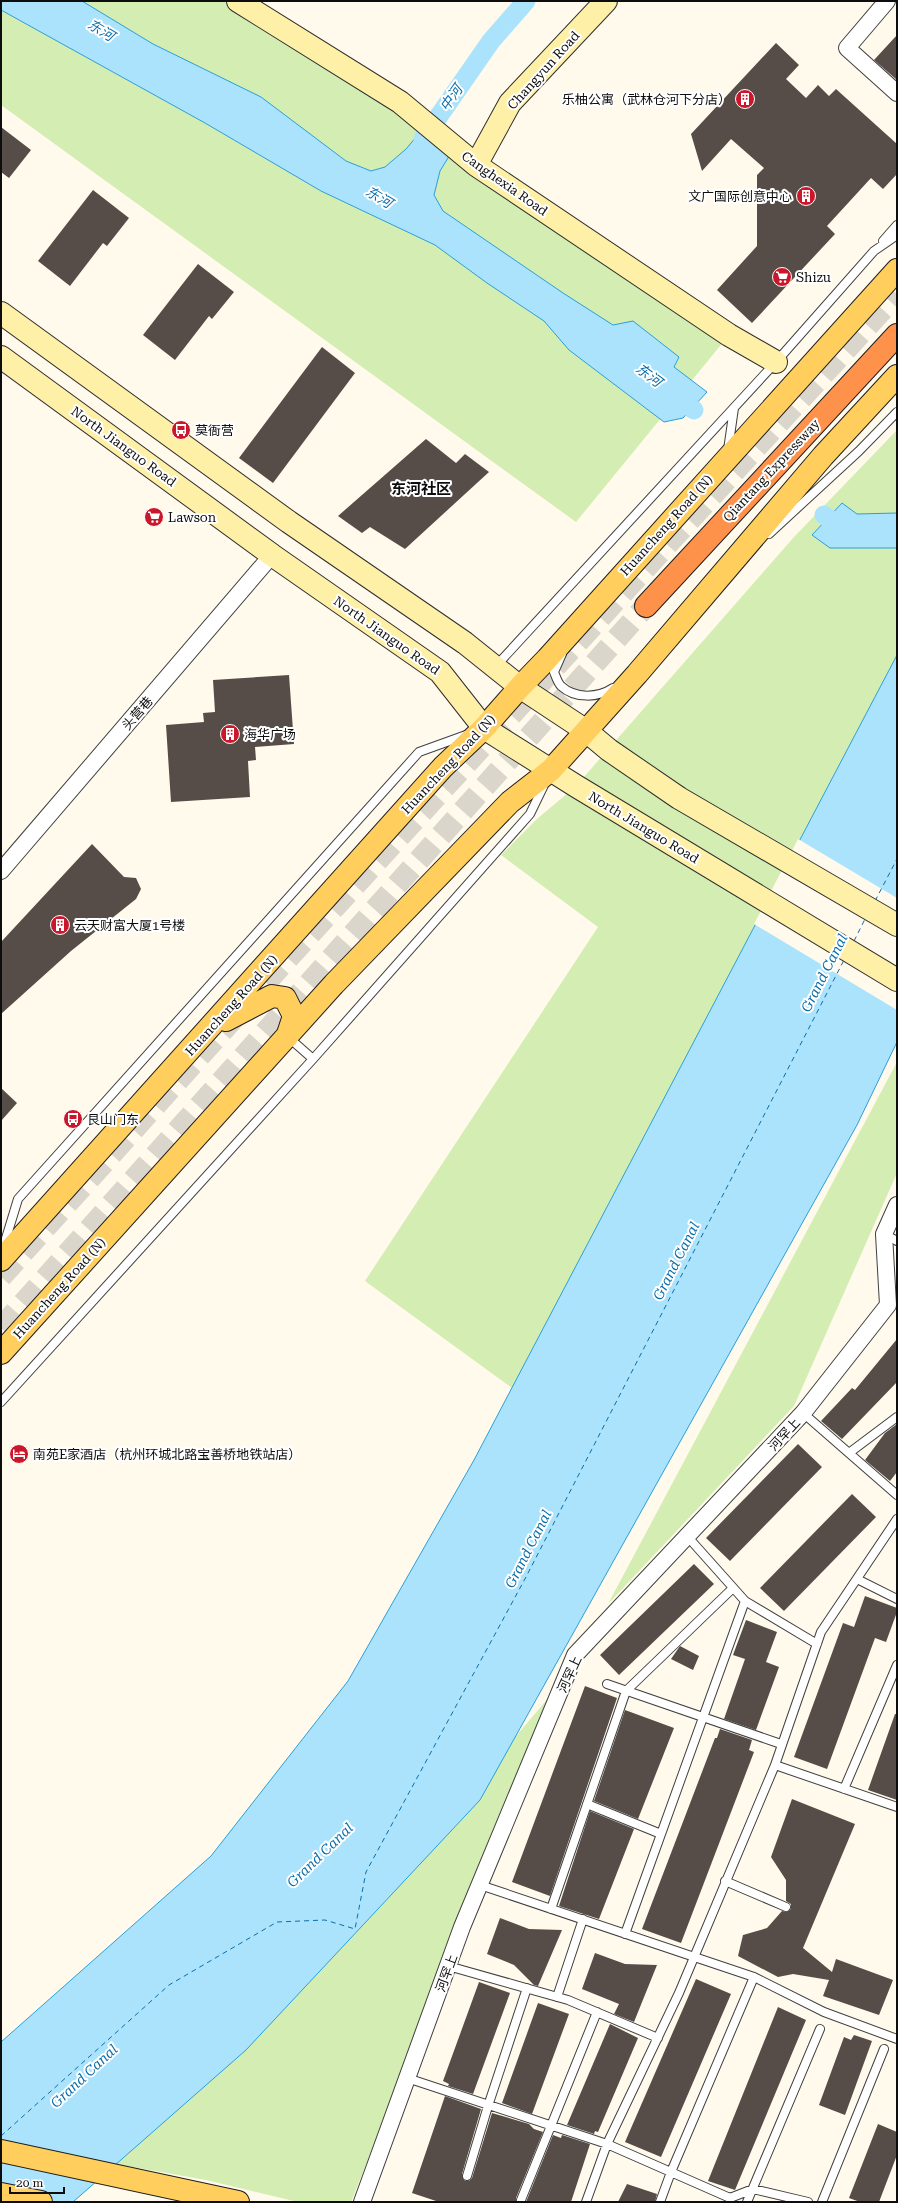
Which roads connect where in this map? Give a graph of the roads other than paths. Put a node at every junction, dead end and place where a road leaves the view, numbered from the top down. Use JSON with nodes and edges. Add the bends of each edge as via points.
{"nodes":[{"id":1,"x":238,"y":1,"type":"edge"},
{"id":2,"x":606,"y":1,"type":"edge"},
{"id":3,"x":887,"y":1,"type":"edge"},
{"id":4,"x":897,"y":93,"type":"edge"},
{"id":5,"x":476,"y":165,"type":"junction"},
{"id":6,"x":897,"y":225,"type":"edge"},
{"id":7,"x":897,"y":235,"type":"edge"},
{"id":8,"x":874,"y":252,"type":"junction"},
{"id":9,"x":897,"y":270,"type":"edge"},
{"id":10,"x":1,"y":313,"type":"edge"},
{"id":11,"x":892,"y":341,"type":"edge"},
{"id":12,"x":1,"y":357,"type":"edge"},
{"id":13,"x":776,"y":362,"type":"junction"},
{"id":14,"x":897,"y":376,"type":"edge"},
{"id":15,"x":734,"y":407,"type":"junction"},
{"id":16,"x":897,"y":412,"type":"edge"},
{"id":17,"x":726,"y":458,"type":"junction"},
{"id":18,"x":272,"y":555,"type":"junction"},
{"id":19,"x":709,"y":590,"type":"junction"},
{"id":20,"x":646,"y":606,"type":"tunnel mouth"},
{"id":21,"x":580,"y":620,"type":"junction"},
{"id":22,"x":495,"y":668,"type":"junction"},
{"id":23,"x":637,"y":674,"type":"junction"},
{"id":24,"x":520,"y":686,"type":"junction"},
{"id":25,"x":484,"y":728,"type":"junction"},
{"id":26,"x":585,"y":730,"type":"junction"},
{"id":27,"x":550,"y":770,"type":"junction"},
{"id":28,"x":1,"y":871,"type":"edge"},
{"id":29,"x":897,"y":925,"type":"edge"},
{"id":30,"x":897,"y":980,"type":"edge"},
{"id":31,"x":208,"y":1030,"type":"junction"},
{"id":32,"x":287,"y":1037,"type":"junction"},
{"id":33,"x":313,"y":1059,"type":"junction"},
{"id":34,"x":897,"y":1205,"type":"edge"},
{"id":35,"x":891,"y":1237,"type":"edge"},
{"id":36,"x":1,"y":1254,"type":"edge"},
{"id":37,"x":1,"y":1260,"type":"edge"},
{"id":38,"x":1,"y":1353,"type":"edge"},
{"id":39,"x":1,"y":1402,"type":"edge"},
{"id":40,"x":803,"y":1413,"type":"junction"},
{"id":41,"x":897,"y":1416,"type":"edge"},
{"id":42,"x":849,"y":1453,"type":"junction"},
{"id":43,"x":897,"y":1495,"type":"edge"},
{"id":44,"x":897,"y":1519,"type":"edge"},
{"id":45,"x":687,"y":1536,"type":"junction"},
{"id":46,"x":856,"y":1579,"type":"junction"},
{"id":47,"x":733,"y":1588,"type":"junction"},
{"id":48,"x":897,"y":1599,"type":"edge"},
{"id":49,"x":745,"y":1601,"type":"junction"},
{"id":50,"x":817,"y":1644,"type":"junction"},
{"id":51,"x":897,"y":1665,"type":"edge"},
{"id":52,"x":608,"y":1684,"type":"dead end"},
{"id":53,"x":626,"y":1691,"type":"junction"},
{"id":54,"x":703,"y":1718,"type":"junction"},
{"id":55,"x":781,"y":1744,"type":"junction"},
{"id":56,"x":775,"y":1765,"type":"junction"},
{"id":57,"x":844,"y":1788,"type":"junction"},
{"id":58,"x":587,"y":1804,"type":"junction"},
{"id":59,"x":897,"y":1807,"type":"edge"},
{"id":60,"x":661,"y":1834,"type":"junction"},
{"id":61,"x":725,"y":1882,"type":"junction"},
{"id":62,"x":480,"y":1884,"type":"junction"},
{"id":63,"x":786,"y":1907,"type":"dead end"},
{"id":64,"x":551,"y":1909,"type":"junction"},
{"id":65,"x":583,"y":1919,"type":"junction"},
{"id":66,"x":625,"y":1934,"type":"junction"},
{"id":67,"x":693,"y":1956,"type":"junction"},
{"id":68,"x":448,"y":1966,"type":"junction"},
{"id":69,"x":754,"y":1977,"type":"junction"},
{"id":70,"x":527,"y":1988,"type":"junction"},
{"id":71,"x":557,"y":1997,"type":"junction"},
{"id":72,"x":597,"y":2012,"type":"junction"},
{"id":73,"x":820,"y":2029,"type":"dead end"},
{"id":74,"x":658,"y":2038,"type":"junction"},
{"id":75,"x":897,"y":2039,"type":"edge"},
{"id":76,"x":884,"y":2049,"type":"dead end"},
{"id":77,"x":407,"y":2078,"type":"junction"},
{"id":78,"x":488,"y":2106,"type":"junction"},
{"id":79,"x":552,"y":2127,"type":"junction"},
{"id":80,"x":607,"y":2144,"type":"junction"},
{"id":81,"x":1,"y":2151,"type":"edge"},
{"id":82,"x":671,"y":2172,"type":"junction"},
{"id":83,"x":468,"y":2176,"type":"dead end"},
{"id":84,"x":753,"y":2189,"type":"junction"},
{"id":85,"x":1,"y":2194,"type":"edge"},
{"id":86,"x":521,"y":2200,"type":"dead end"},
{"id":87,"x":41,"y":2202,"type":"edge"},
{"id":88,"x":238,"y":2202,"type":"edge"},
{"id":89,"x":362,"y":2202,"type":"edge"},
{"id":90,"x":586,"y":2202,"type":"edge"},
{"id":91,"x":660,"y":2202,"type":"edge"},
{"id":92,"x":747,"y":2202,"type":"edge"},
{"id":93,"x":808,"y":2202,"type":"edge"},
{"id":94,"x":822,"y":2202,"type":"edge"}],
"edges":[{"from":1,"to":5,"type":"main road","name":"Canghexia Road","via":[[400,102]]},
{"from":2,"to":5,"type":"main road","name":"Changyun Road","via":[[510,103]]},
{"from":3,"to":4,"type":"street","via":[[847,48]]},
{"from":5,"to":13,"type":"main road","name":"Canghexia Road","via":[[729,335]]},
{"from":6,"to":8,"type":"lane"},
{"from":7,"to":8,"type":"lane"},
{"from":8,"to":13,"type":"lane"},
{"from":9,"to":17,"type":"main road","name":"Huancheng Road (N)"},
{"from":10,"to":22,"type":"main road","via":[[289,522],[465,643]]},
{"from":11,"to":20,"type":"highway","name":"Qiantang Expressway"},
{"from":12,"to":18,"type":"main road","name":"North Jianguo Road"},
{"from":13,"to":15,"type":"lane"},
{"from":14,"to":19,"type":"main road","name":"Huancheng Road (N)","via":[[823,456]]},
{"from":15,"to":17,"type":"lane"},
{"from":15,"to":22,"type":"lane"},
{"from":16,"to":19,"type":"lane","via":[[860,451]]},
{"from":17,"to":21,"type":"main road","name":"Huancheng Road (N)"},
{"from":18,"to":25,"type":"main road","name":"North Jianguo Road","via":[[440,672]]},
{"from":18,"to":28,"type":"street","name":"头营巷"},
{"from":19,"to":23,"type":"main road","name":"Huancheng Road (N)"},
{"from":21,"to":23,"type":"lane","via":[[554,672],[560,686],[576,696],[604,694]]},
{"from":21,"to":24,"type":"main road","name":"Huancheng Road (N)","via":[[547,660]]},
{"from":22,"to":24,"type":"main road"},
{"from":23,"to":26,"type":"main road","name":"Huancheng Road (N)"},
{"from":24,"to":25,"type":"main road","name":"Huancheng Road (N)"},
{"from":24,"to":26,"type":"main road"},
{"from":25,"to":27,"type":"main road","name":"North Jianguo Road"},
{"from":25,"to":31,"type":"main road","name":"Huancheng Road (N)","via":[[443,767]]},
{"from":25,"to":36,"type":"lane","via":[[419,752],[18,1199]]},
{"from":26,"to":27,"type":"main road","name":"Huancheng Road (N)"},
{"from":26,"to":29,"type":"main road","via":[[609,750],[679,798]]},
{"from":27,"to":30,"type":"main road","name":"North Jianguo Road"},
{"from":27,"to":32,"type":"main road","name":"Huancheng Road (N)","via":[[510,802],[334,984]]},
{"from":27,"to":33,"type":"lane","via":[[530,814]]},
{"from":31,"to":32,"type":"main road","via":[[272,996],[285,998],[294,1016]]},
{"from":31,"to":37,"type":"main road","name":"Huancheng Road (N)"},
{"from":32,"to":33,"type":"lane"},
{"from":32,"to":38,"type":"main road","name":"Huancheng Road (N)"},
{"from":33,"to":39,"type":"lane"},
{"from":34,"to":35,"type":"street","name":"河罕上"},
{"from":35,"to":40,"type":"street","name":"河罕上","via":[[888,1305]]},
{"from":40,"to":42,"type":"lane"},
{"from":40,"to":45,"type":"street","name":"河罕上"},
{"from":41,"to":42,"type":"lane"},
{"from":42,"to":43,"type":"lane"},
{"from":44,"to":46,"type":"lane"},
{"from":45,"to":47,"type":"lane"},
{"from":45,"to":62,"type":"street","name":"河罕上","via":[[575,1655]]},
{"from":46,"to":48,"type":"lane"},
{"from":46,"to":50,"type":"lane","via":[[821,1632]]},
{"from":47,"to":49,"type":"lane"},
{"from":47,"to":53,"type":"lane"},
{"from":49,"to":50,"type":"lane"},
{"from":49,"to":54,"type":"lane"},
{"from":50,"to":55,"type":"lane"},
{"from":51,"to":57,"type":"lane"},
{"from":52,"to":53,"type":"lane"},
{"from":53,"to":54,"type":"lane"},
{"from":53,"to":58,"type":"lane"},
{"from":54,"to":55,"type":"lane"},
{"from":54,"to":60,"type":"lane"},
{"from":55,"to":56,"type":"lane"},
{"from":56,"to":57,"type":"lane"},
{"from":56,"to":61,"type":"lane"},
{"from":57,"to":59,"type":"lane"},
{"from":58,"to":60,"type":"lane"},
{"from":58,"to":64,"type":"lane"},
{"from":60,"to":66,"type":"lane"},
{"from":61,"to":63,"type":"lane"},
{"from":61,"to":67,"type":"lane"},
{"from":62,"to":64,"type":"lane"},
{"from":62,"to":68,"type":"street","name":"河罕上"},
{"from":64,"to":65,"type":"lane"},
{"from":65,"to":66,"type":"lane"},
{"from":65,"to":71,"type":"lane"},
{"from":66,"to":67,"type":"lane"},
{"from":67,"to":69,"type":"lane"},
{"from":67,"to":74,"type":"lane"},
{"from":68,"to":70,"type":"lane"},
{"from":68,"to":77,"type":"street","name":"河罕上"},
{"from":69,"to":75,"type":"lane","via":[[824,2012]]},
{"from":69,"to":82,"type":"lane"},
{"from":70,"to":71,"type":"lane"},
{"from":70,"to":78,"type":"lane"},
{"from":71,"to":72,"type":"lane"},
{"from":72,"to":74,"type":"lane"},
{"from":72,"to":79,"type":"lane"},
{"from":73,"to":84,"type":"lane"},
{"from":74,"to":80,"type":"lane"},
{"from":76,"to":94,"type":"lane"},
{"from":77,"to":78,"type":"lane"},
{"from":77,"to":89,"type":"street","name":"河罕上"},
{"from":78,"to":79,"type":"lane"},
{"from":78,"to":83,"type":"lane"},
{"from":79,"to":80,"type":"lane"},
{"from":79,"to":86,"type":"lane"},
{"from":80,"to":82,"type":"lane"},
{"from":80,"to":90,"type":"lane"},
{"from":81,"to":88,"type":"main road"},
{"from":82,"to":84,"type":"lane","via":[[730,2198]]},
{"from":82,"to":91,"type":"lane"},
{"from":84,"to":92,"type":"lane"},
{"from":84,"to":93,"type":"lane"},
{"from":85,"to":87,"type":"main road"}]}
